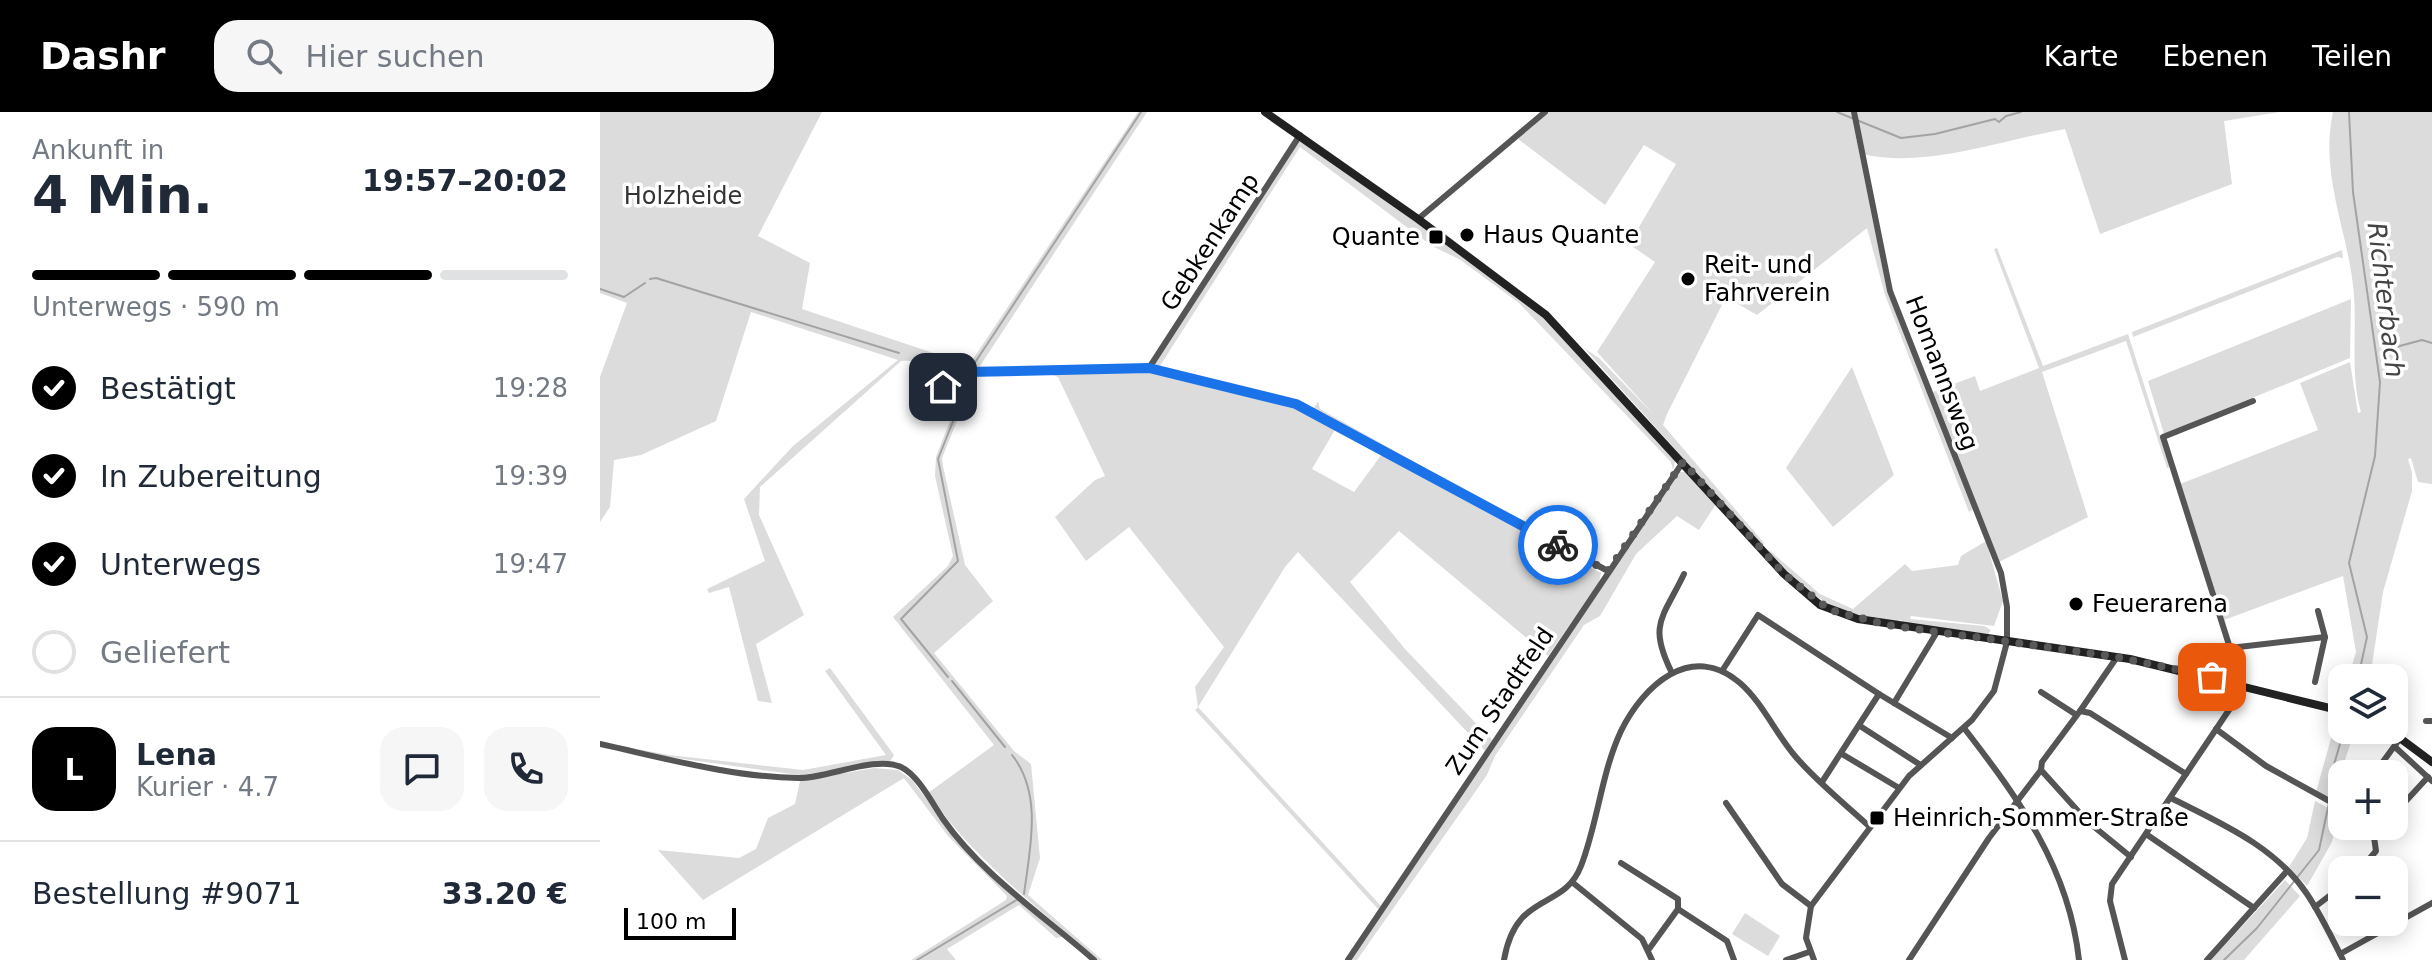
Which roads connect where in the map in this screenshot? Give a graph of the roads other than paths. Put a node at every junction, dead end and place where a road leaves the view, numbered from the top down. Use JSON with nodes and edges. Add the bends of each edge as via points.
{"nodes":[{"id":1,"x":1265,"y":112,"type":"edge"},
{"id":2,"x":1545,"y":112,"type":"edge"},
{"id":3,"x":1854,"y":113,"type":"edge"},
{"id":4,"x":1300,"y":135,"type":"junction"},
{"id":5,"x":1418,"y":219,"type":"junction"},
{"id":6,"x":1149,"y":368,"type":"junction"},
{"id":7,"x":931,"y":399,"type":"dead end"},
{"id":8,"x":2253,"y":401,"type":"dead end"},
{"id":9,"x":1683,"y":462,"type":"junction"},
{"id":10,"x":1608,"y":571,"type":"junction"},
{"id":11,"x":1684,"y":574,"type":"dead end"},
{"id":12,"x":2318,"y":611,"type":"dead end"},
{"id":13,"x":1937,"y":632,"type":"junction"},
{"id":14,"x":2325,"y":637,"type":"junction"},
{"id":15,"x":2007,"y":642,"type":"junction"},
{"id":16,"x":2230,"y":648,"type":"junction"},
{"id":17,"x":2117,"y":657,"type":"junction"},
{"id":18,"x":1671,"y":671,"type":"junction"},
{"id":19,"x":1722,"y":671,"type":"junction"},
{"id":20,"x":2315,"y":682,"type":"dead end"},
{"id":21,"x":2238,"y":684,"type":"junction"},
{"id":22,"x":2041,"y":692,"type":"dead end"},
{"id":23,"x":1879,"y":694,"type":"junction"},
{"id":24,"x":1894,"y":703,"type":"junction"},
{"id":25,"x":2328,"y":707,"type":"edge"},
{"id":26,"x":2077,"y":713,"type":"junction"},
{"id":27,"x":1860,"y":726,"type":"junction"},
{"id":28,"x":1964,"y":728,"type":"junction"},
{"id":29,"x":2216,"y":729,"type":"junction"},
{"id":30,"x":1952,"y":738,"type":"junction"},
{"id":31,"x":2408,"y":743,"type":"edge"},
{"id":32,"x":600,"y":744,"type":"edge"},
{"id":33,"x":2397,"y":744,"type":"edge"},
{"id":34,"x":2395,"y":747,"type":"junction"},
{"id":35,"x":1842,"y":754,"type":"junction"},
{"id":36,"x":2385,"y":760,"type":"edge"},
{"id":37,"x":2432,"y":762,"type":"edge"},
{"id":38,"x":1919,"y":764,"type":"junction"},
{"id":39,"x":2041,"y":770,"type":"junction"},
{"id":40,"x":2186,"y":774,"type":"junction"},
{"id":41,"x":2430,"y":779,"type":"edge"},
{"id":42,"x":1822,"y":782,"type":"junction"},
{"id":43,"x":1899,"y":788,"type":"junction"},
{"id":44,"x":2171,"y":798,"type":"junction"},
{"id":45,"x":2408,"y":800,"type":"edge"},
{"id":46,"x":2020,"y":801,"type":"junction"},
{"id":47,"x":1726,"y":803,"type":"dead end"},
{"id":48,"x":2328,"y":803,"type":"edge"},
{"id":49,"x":1870,"y":827,"type":"junction"},
{"id":50,"x":2146,"y":834,"type":"junction"},
{"id":51,"x":2131,"y":857,"type":"junction"},
{"id":52,"x":1621,"y":863,"type":"dead end"},
{"id":53,"x":2289,"y":873,"type":"junction"},
{"id":54,"x":1572,"y":882,"type":"junction"},
{"id":55,"x":2328,"y":897,"type":"edge"},
{"id":56,"x":2432,"y":903,"type":"edge"},
{"id":57,"x":1811,"y":906,"type":"junction"},
{"id":58,"x":2315,"y":907,"type":"junction"},
{"id":59,"x":2254,"y":908,"type":"junction"},
{"id":60,"x":1678,"y":909,"type":"junction"},
{"id":61,"x":1649,"y":949,"type":"junction"},
{"id":62,"x":1809,"y":952,"type":"junction"},
{"id":63,"x":2342,"y":957,"type":"edge"},
{"id":64,"x":1094,"y":960,"type":"edge"},
{"id":65,"x":1348,"y":960,"type":"edge"},
{"id":66,"x":1504,"y":960,"type":"edge"},
{"id":67,"x":1652,"y":960,"type":"edge"},
{"id":68,"x":1734,"y":960,"type":"edge"},
{"id":69,"x":1786,"y":960,"type":"edge"},
{"id":70,"x":1814,"y":960,"type":"edge"},
{"id":71,"x":1909,"y":960,"type":"edge"},
{"id":72,"x":2079,"y":960,"type":"edge"},
{"id":73,"x":2125,"y":960,"type":"edge"},
{"id":74,"x":2207,"y":960,"type":"edge"}],
"edges":[{"from":1,"to":4,"type":"main road"},
{"from":2,"to":5,"type":"street"},
{"from":3,"to":15,"type":"street","name":"Homannsweg","via":[[1890,291],[2001,573]]},
{"from":4,"to":5,"type":"main road"},
{"from":4,"to":6,"type":"street","name":"Gebkenkamp"},
{"from":5,"to":9,"type":"main road","via":[[1546,315]]},
{"from":6,"to":7,"type":"street","via":[[967,372],[955,375]]},
{"from":6,"to":10,"type":"street","via":[[1296,404]]},
{"from":8,"to":16,"type":"street","via":[[2163,437]]},
{"from":9,"to":10,"type":"street","name":"Zum Stadtfeld"},
{"from":9,"to":13,"type":"main road","via":[[1812,599],[1858,619]]},
{"from":10,"to":65,"type":"street","name":"Zum Stadtfeld"},
{"from":11,"to":18,"type":"street","via":[[1657,629]]},
{"from":12,"to":14,"type":"street"},
{"from":13,"to":15,"type":"main road"},
{"from":13,"to":24,"type":"street"},
{"from":14,"to":16,"type":"street"},
{"from":14,"to":20,"type":"street"},
{"from":15,"to":17,"type":"main road"},
{"from":15,"to":28,"type":"street","name":"Homannsweg","via":[[1994,691]]},
{"from":16,"to":21,"type":"street"},
{"from":17,"to":21,"type":"main road"},
{"from":17,"to":26,"type":"street"},
{"from":18,"to":19,"type":"street"},
{"from":18,"to":54,"type":"street","via":[[1639,701],[1620,735]]},
{"from":19,"to":23,"type":"street","via":[[1758,615]]},
{"from":19,"to":42,"type":"street","via":[[1742,685],[1793,754]]},
{"from":21,"to":25,"type":"main road"},
{"from":21,"to":29,"type":"street","via":[[2233,704]]},
{"from":22,"to":26,"type":"street"},
{"from":23,"to":24,"type":"street"},
{"from":23,"to":27,"type":"street"},
{"from":24,"to":30,"type":"street"},
{"from":26,"to":39,"type":"street"},
{"from":26,"to":40,"type":"street","via":[[2090,713]]},
{"from":27,"to":35,"type":"street"},
{"from":27,"to":38,"type":"street"},
{"from":28,"to":30,"type":"street","name":"Homannsweg"},
{"from":28,"to":46,"type":"street"},
{"from":29,"to":40,"type":"street"},
{"from":29,"to":48,"type":"street"},
{"from":30,"to":38,"type":"street","name":"Homannsweg"},
{"from":31,"to":37,"type":"main road"},
{"from":32,"to":64,"type":"street","via":[[680,762],[800,778],[900,767],[993,876]]},
{"from":33,"to":34,"type":"street"},
{"from":34,"to":36,"type":"street"},
{"from":34,"to":41,"type":"street"},
{"from":35,"to":42,"type":"street"},
{"from":35,"to":43,"type":"street"},
{"from":38,"to":43,"type":"street","name":"Homannsweg"},
{"from":39,"to":46,"type":"street"},
{"from":39,"to":51,"type":"street","via":[[2077,812]]},
{"from":40,"to":44,"type":"street"},
{"from":41,"to":45,"type":"street"},
{"from":42,"to":49,"type":"street"},
{"from":43,"to":49,"type":"street","name":"Homannsweg"},
{"from":44,"to":50,"type":"street"},
{"from":44,"to":53,"type":"street","via":[[2252,840]]},
{"from":46,"to":71,"type":"street","via":[[1989,838]]},
{"from":46,"to":72,"type":"street","via":[[2044,842],[2073,915]]},
{"from":47,"to":57,"type":"street","via":[[1782,884]]},
{"from":49,"to":57,"type":"street","name":"Homannsweg"},
{"from":50,"to":51,"type":"street"},
{"from":50,"to":59,"type":"street"},
{"from":51,"to":73,"type":"street","via":[[2109,892]]},
{"from":52,"to":60,"type":"street","via":[[1678,899]]},
{"from":53,"to":58,"type":"street"},
{"from":53,"to":59,"type":"street"},
{"from":54,"to":61,"type":"street","via":[[1619,917]]},
{"from":54,"to":66,"type":"street","via":[[1525,913],[1513,927]]},
{"from":55,"to":58,"type":"street"},
{"from":56,"to":63,"type":"street"},
{"from":57,"to":62,"type":"street","via":[[1806,927]]},
{"from":58,"to":63,"type":"street"},
{"from":59,"to":74,"type":"street"},
{"from":60,"to":61,"type":"street"},
{"from":60,"to":68,"type":"street","via":[[1727,941]]},
{"from":61,"to":67,"type":"street"},
{"from":62,"to":69,"type":"street"},
{"from":62,"to":70,"type":"street"}]}
